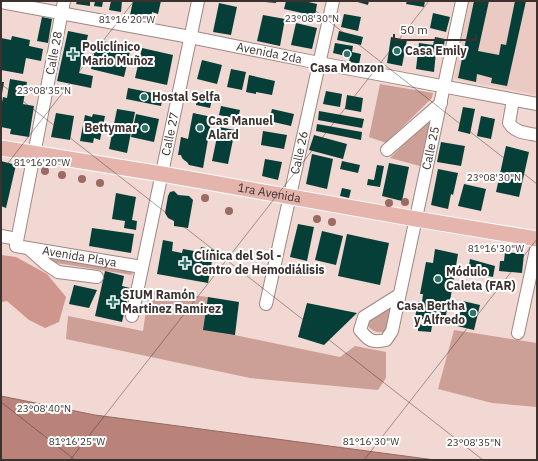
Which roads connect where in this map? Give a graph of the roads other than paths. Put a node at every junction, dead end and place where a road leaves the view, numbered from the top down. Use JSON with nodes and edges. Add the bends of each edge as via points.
{"nodes":[{"id":1,"x":64,"y":1,"type":"edge"},
{"id":2,"x":198,"y":1,"type":"edge"},
{"id":3,"x":333,"y":1,"type":"edge"},
{"id":4,"x":462,"y":1,"type":"edge"},
{"id":5,"x":1,"y":2,"type":"edge"},
{"id":6,"x":62,"y":13,"type":"junction"},
{"id":7,"x":190,"y":37,"type":"junction"},
{"id":8,"x":319,"y":63,"type":"junction"},
{"id":9,"x":444,"y":87,"type":"junction"},
{"id":10,"x":513,"y":100,"type":"junction"},
{"id":11,"x":440,"y":103,"type":"junction"},
{"id":12,"x":537,"y":104,"type":"edge"},
{"id":13,"x":537,"y":135,"type":"edge"},
{"id":14,"x":1,"y":148,"type":"edge"},
{"id":15,"x":387,"y":150,"type":"dead end"},
{"id":16,"x":34,"y":154,"type":"junction"},
{"id":17,"x":162,"y":174,"type":"junction"},
{"id":18,"x":290,"y":197,"type":"junction"},
{"id":19,"x":416,"y":219,"type":"junction"},
{"id":20,"x":1,"y":236,"type":"edge"},
{"id":21,"x":537,"y":239,"type":"edge"},
{"id":22,"x":17,"y":243,"type":"junction"},
{"id":23,"x":537,"y":245,"type":"edge"},
{"id":24,"x":28,"y":248,"type":"junction"},
{"id":25,"x":142,"y":267,"type":"junction"},
{"id":26,"x":97,"y":277,"type":"dead end"},
{"id":27,"x":399,"y":295,"type":"dead end"},
{"id":28,"x":266,"y":304,"type":"dead end"},
{"id":29,"x":132,"y":316,"type":"dead end"},
{"id":30,"x":518,"y":333,"type":"dead end"}],
"edges":[{"from":1,"to":6,"type":"street","name":"Calle 28"},
{"from":2,"to":7,"type":"street","name":"Calle 27"},
{"from":3,"to":8,"type":"street","name":"Calle 26"},
{"from":4,"to":9,"type":"street","name":"Calle 25"},
{"from":5,"to":6,"type":"street","name":"Avenida 2da"},
{"from":6,"to":7,"type":"street","name":"Avenida 2da"},
{"from":6,"to":16,"type":"street","name":"Calle 28"},
{"from":7,"to":8,"type":"street","name":"Avenida 2da"},
{"from":7,"to":17,"type":"street","name":"Calle 27"},
{"from":8,"to":9,"type":"street","name":"Avenida 2da"},
{"from":8,"to":18,"type":"street","name":"Calle 26"},
{"from":9,"to":10,"type":"street","name":"Avenida 2da"},
{"from":9,"to":11,"type":"street","name":"Calle 25"},
{"from":10,"to":12,"type":"street","name":"Avenida 2da"},
{"from":10,"to":13,"type":"street","via":[[508,123],[510,127],[523,133]]},
{"from":11,"to":15,"type":"street"},
{"from":11,"to":19,"type":"street","name":"Calle 25"},
{"from":14,"to":16,"type":"main road","name":"1ra Avenida"},
{"from":16,"to":17,"type":"main road","name":"1ra Avenida"},
{"from":16,"to":22,"type":"street","name":"Calle 28"},
{"from":17,"to":18,"type":"main road","name":"1ra Avenida"},
{"from":17,"to":25,"type":"street","name":"Calle 27"},
{"from":18,"to":19,"type":"main road","name":"1ra Avenida"},
{"from":18,"to":28,"type":"street","name":"Calle 26"},
{"from":19,"to":21,"type":"main road","name":"1ra Avenida"},
{"from":19,"to":27,"type":"street","name":"Calle 25"},
{"from":20,"to":22,"type":"street","name":"Avenida Playa"},
{"from":22,"to":24,"type":"street","name":"Avenida Playa"},
{"from":23,"to":30,"type":"street"},
{"from":24,"to":25,"type":"street","name":"Avenida Playa"},
{"from":24,"to":26,"type":"street","via":[[58,272]]},
{"from":25,"to":29,"type":"street","name":"Calle 27"}]}
